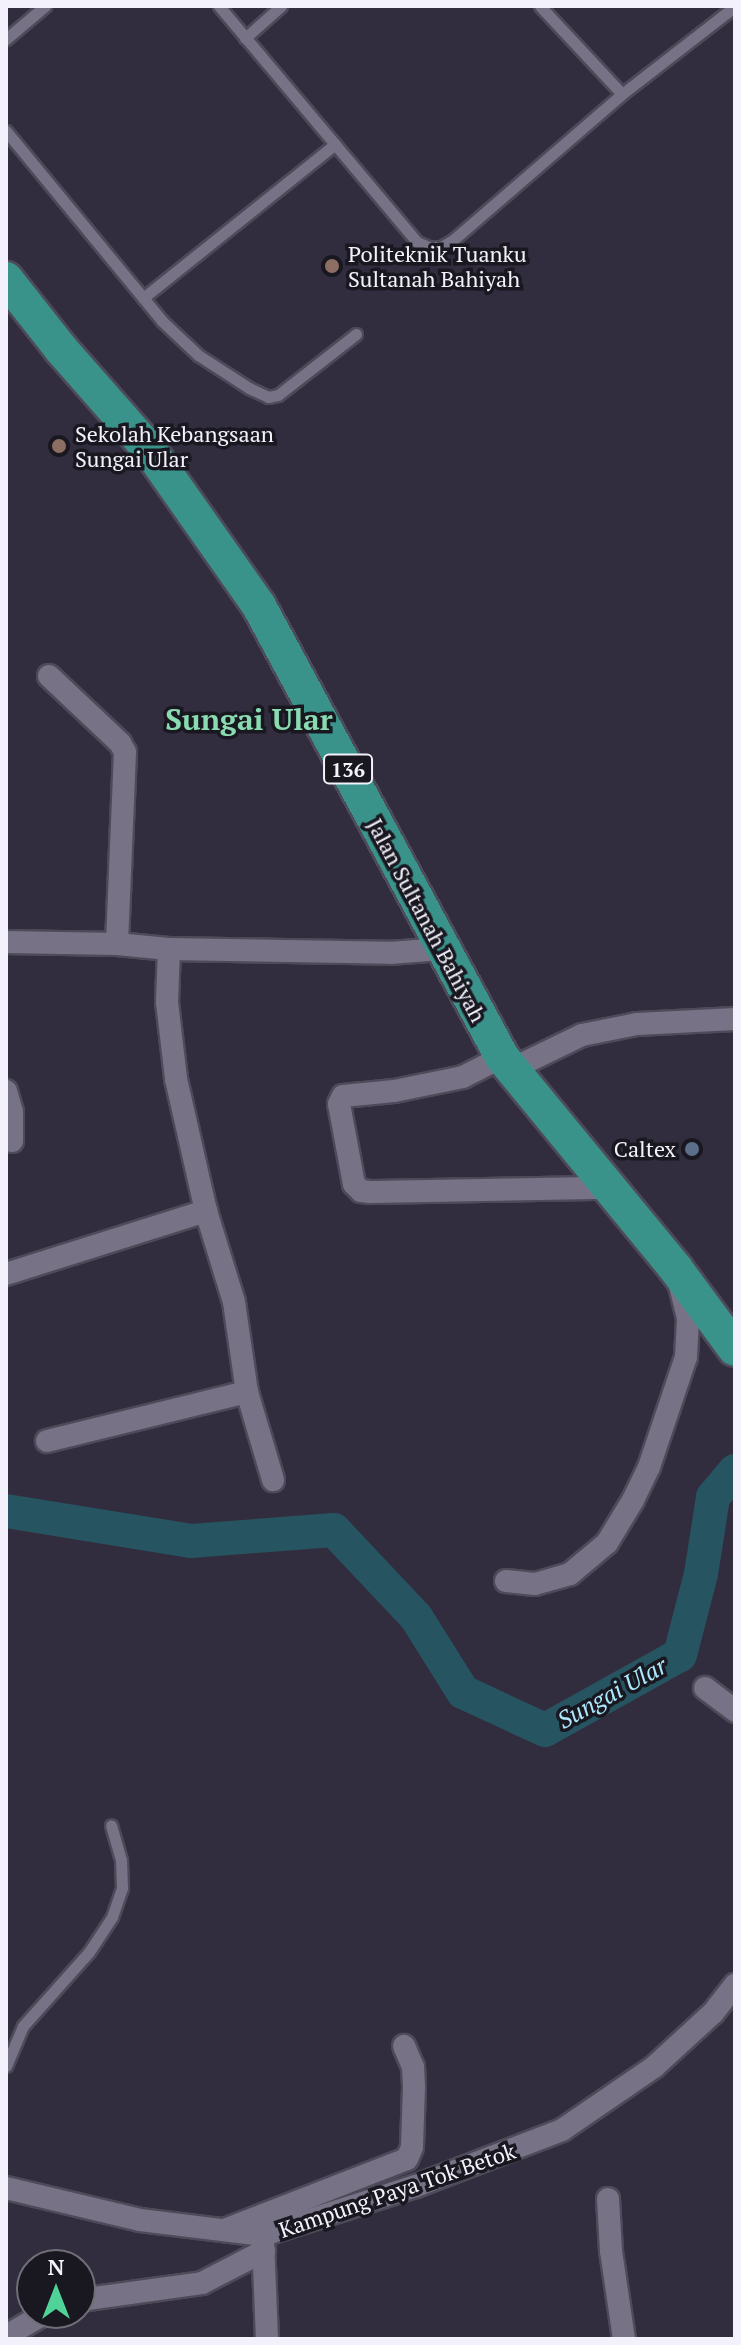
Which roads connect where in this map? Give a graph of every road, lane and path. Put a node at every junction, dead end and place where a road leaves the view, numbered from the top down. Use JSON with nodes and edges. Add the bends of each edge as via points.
{"nodes":[{"id":1,"x":45,"y":6,"type":"edge"},
{"id":2,"x":219,"y":6,"type":"edge"},
{"id":3,"x":281,"y":6,"type":"edge"},
{"id":4,"x":540,"y":6,"type":"edge"},
{"id":5,"x":734,"y":7,"type":"edge"},
{"id":6,"x":245,"y":38,"type":"junction"},
{"id":7,"x":6,"y":39,"type":"edge"},
{"id":8,"x":622,"y":94,"type":"junction"},
{"id":9,"x":6,"y":131,"type":"edge"},
{"id":10,"x":335,"y":144,"type":"junction"},
{"id":11,"x":6,"y":279,"type":"edge"},
{"id":12,"x":143,"y":298,"type":"junction"},
{"id":13,"x":356,"y":334,"type":"dead end"},
{"id":14,"x":49,"y":676,"type":"dead end"},
{"id":15,"x":6,"y":942,"type":"edge"},
{"id":16,"x":117,"y":944,"type":"junction"},
{"id":17,"x":169,"y":949,"type":"junction"},
{"id":18,"x":441,"y":949,"type":"junction"},
{"id":19,"x":735,"y":1019,"type":"edge"},
{"id":20,"x":507,"y":1063,"type":"junction"},
{"id":21,"x":6,"y":1091,"type":"edge"},
{"id":22,"x":12,"y":1141,"type":"dead end"},
{"id":23,"x":610,"y":1188,"type":"junction"},
{"id":24,"x":206,"y":1211,"type":"junction"},
{"id":25,"x":676,"y":1269,"type":"junction"},
{"id":26,"x":6,"y":1274,"type":"edge"},
{"id":27,"x":735,"y":1349,"type":"edge"},
{"id":28,"x":247,"y":1392,"type":"junction"},
{"id":29,"x":47,"y":1441,"type":"dead end"},
{"id":30,"x":273,"y":1480,"type":"dead end"},
{"id":31,"x":506,"y":1581,"type":"dead end"},
{"id":32,"x":705,"y":1688,"type":"dead end"},
{"id":33,"x":735,"y":1711,"type":"edge"},
{"id":34,"x":111,"y":1825,"type":"dead end"},
{"id":35,"x":735,"y":1985,"type":"edge"},
{"id":36,"x":404,"y":2046,"type":"dead end"},
{"id":37,"x":6,"y":2066,"type":"edge"},
{"id":38,"x":6,"y":2188,"type":"edge"},
{"id":39,"x":608,"y":2199,"type":"dead end"},
{"id":40,"x":226,"y":2229,"type":"junction"},
{"id":41,"x":263,"y":2243,"type":"junction"},
{"id":42,"x":96,"y":2298,"type":"edge"},
{"id":43,"x":267,"y":2339,"type":"edge"},
{"id":44,"x":624,"y":2339,"type":"edge"}],
"edges":[{"from":1,"to":7,"type":"lane"},
{"from":2,"to":6,"type":"lane"},
{"from":3,"to":6,"type":"lane"},
{"from":4,"to":8,"type":"lane"},
{"from":5,"to":8,"type":"lane"},
{"from":6,"to":10,"type":"lane"},
{"from":8,"to":10,"type":"lane","via":[[441,247],[417,242]]},
{"from":9,"to":12,"type":"lane"},
{"from":10,"to":12,"type":"lane"},
{"from":11,"to":18,"type":"main road","name":"Jalan Sultanah Bahiyah","number":"136","via":[[148,448],[222,549],[266,619]]},
{"from":12,"to":13,"type":"lane","via":[[198,355],[268,397],[278,395]]},
{"from":14,"to":16,"type":"street","via":[[125,752]]},
{"from":15,"to":16,"type":"street"},
{"from":16,"to":17,"type":"street"},
{"from":17,"to":18,"type":"street"},
{"from":17,"to":24,"type":"street","via":[[167,1002],[176,1079]]},
{"from":18,"to":20,"type":"main road","name":"Jalan Sultanah Bahiyah","number":"136"},
{"from":19,"to":20,"type":"street","via":[[637,1024],[582,1035]]},
{"from":20,"to":23,"type":"main road","name":"Jalan Sultanah Bahiyah","number":"136"},
{"from":20,"to":23,"type":"street","via":[[394,1091],[343,1096],[339,1104],[354,1184],[370,1192]]},
{"from":21,"to":22,"type":"street"},
{"from":23,"to":25,"type":"main road","name":"Jalan Sultanah Bahiyah","number":"136"},
{"from":24,"to":26,"type":"street"},
{"from":24,"to":28,"type":"street","via":[[234,1302]]},
{"from":25,"to":27,"type":"main road","name":"Jalan Sultanah Bahiyah","number":"136"},
{"from":25,"to":31,"type":"street","via":[[688,1318],[686,1357],[633,1500],[607,1543],[570,1574],[535,1584]]},
{"from":28,"to":29,"type":"street"},
{"from":28,"to":30,"type":"street"},
{"from":32,"to":33,"type":"street"},
{"from":34,"to":37,"type":"lane","via":[[122,1888],[112,1917],[89,1952],[23,2026]]},
{"from":35,"to":41,"type":"street","name":"Kampung Paya Tok Betok","via":[[713,2013],[654,2067],[562,2130]]},
{"from":36,"to":40,"type":"street","via":[[414,2086],[407,2159]]},
{"from":38,"to":40,"type":"street","name":"Kampung Paya Tok Betok","via":[[140,2220]]},
{"from":39,"to":44,"type":"street"},
{"from":40,"to":41,"type":"street","name":"Kampung Paya Tok Betok"},
{"from":41,"to":42,"type":"street","via":[[202,2283]]},
{"from":41,"to":43,"type":"street"}]}
